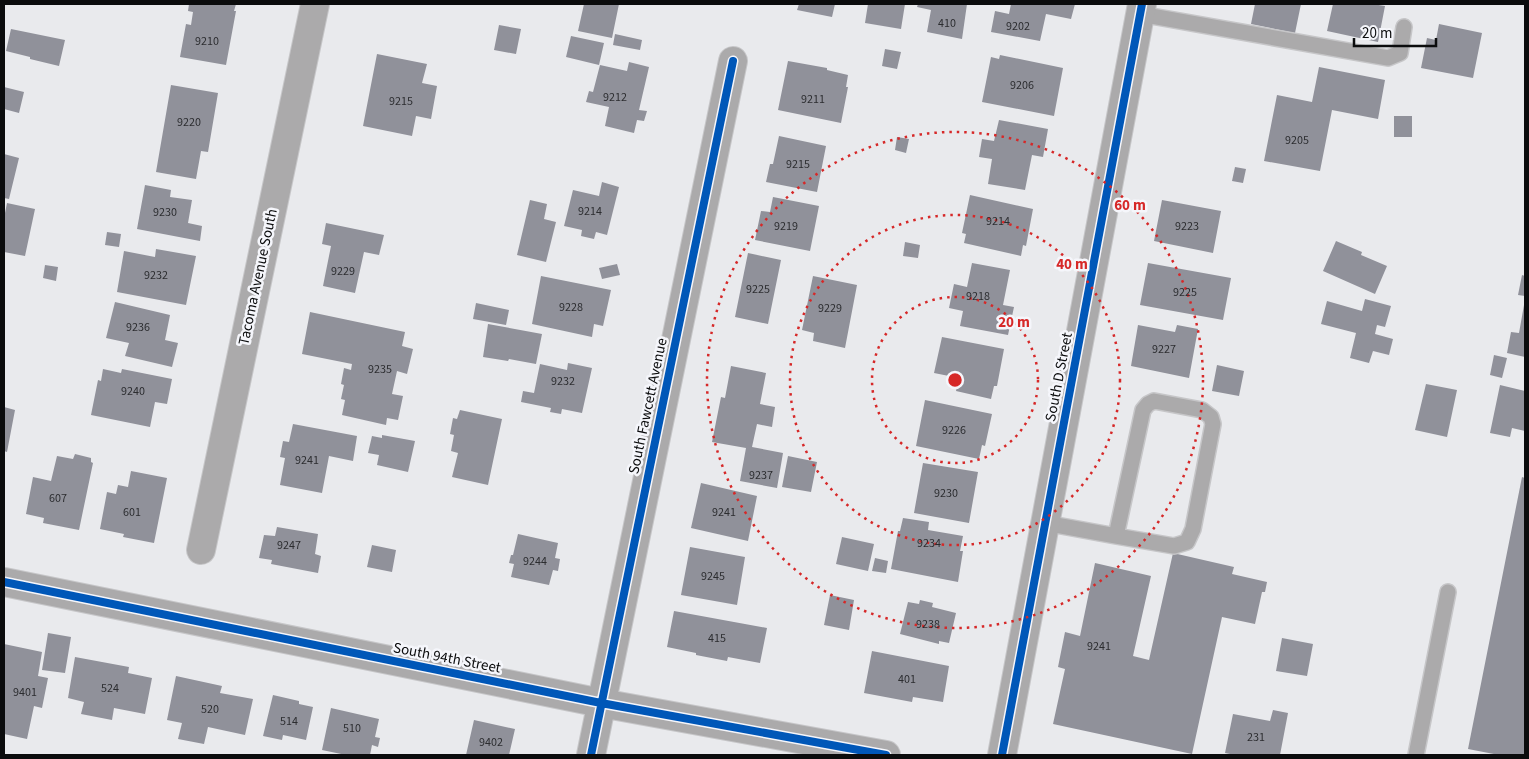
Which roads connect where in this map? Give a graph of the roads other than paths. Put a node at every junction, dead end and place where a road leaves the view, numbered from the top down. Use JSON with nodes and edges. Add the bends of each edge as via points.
{"nodes":[{"id":1,"x":315,"y":4,"type":"edge"},
{"id":2,"x":1141,"y":9,"type":"edge"},
{"id":3,"x":1404,"y":27,"type":"dead end"},
{"id":4,"x":733,"y":62,"type":"dead end"},
{"id":5,"x":1045,"y":523,"type":"junction"},
{"id":6,"x":1116,"y":536,"type":"junction"},
{"id":7,"x":201,"y":550,"type":"dead end"},
{"id":8,"x":4,"y":582,"type":"edge"},
{"id":9,"x":1448,"y":592,"type":"dead end"},
{"id":10,"x":601,"y":703,"type":"junction"},
{"id":11,"x":591,"y":755,"type":"edge"},
{"id":12,"x":886,"y":755,"type":"edge"},
{"id":13,"x":1002,"y":755,"type":"edge"},
{"id":14,"x":1416,"y":755,"type":"edge"}],
"edges":[{"from":1,"to":7,"type":"street","name":"Tacoma Avenue South"},
{"from":2,"to":3,"type":"lane","via":[[1388,58],[1400,53]]},
{"from":2,"to":5,"type":"street","name":"South D Street"},
{"from":4,"to":10,"type":"street","name":"South Fawcett Avenue"},
{"from":5,"to":6,"type":"lane"},
{"from":5,"to":13,"type":"street","name":"South D Street"},
{"from":6,"to":6,"type":"lane","via":[[1143,410],[1154,400],[1202,410],[1211,417],[1212,424],[1193,529],[1187,542],[1174,546]]},
{"from":8,"to":10,"type":"street","name":"South 94th Street"},
{"from":9,"to":14,"type":"lane"},
{"from":10,"to":11,"type":"street","name":"South Fawcett Avenue"},
{"from":10,"to":12,"type":"street","name":"South 94th Street"}]}
